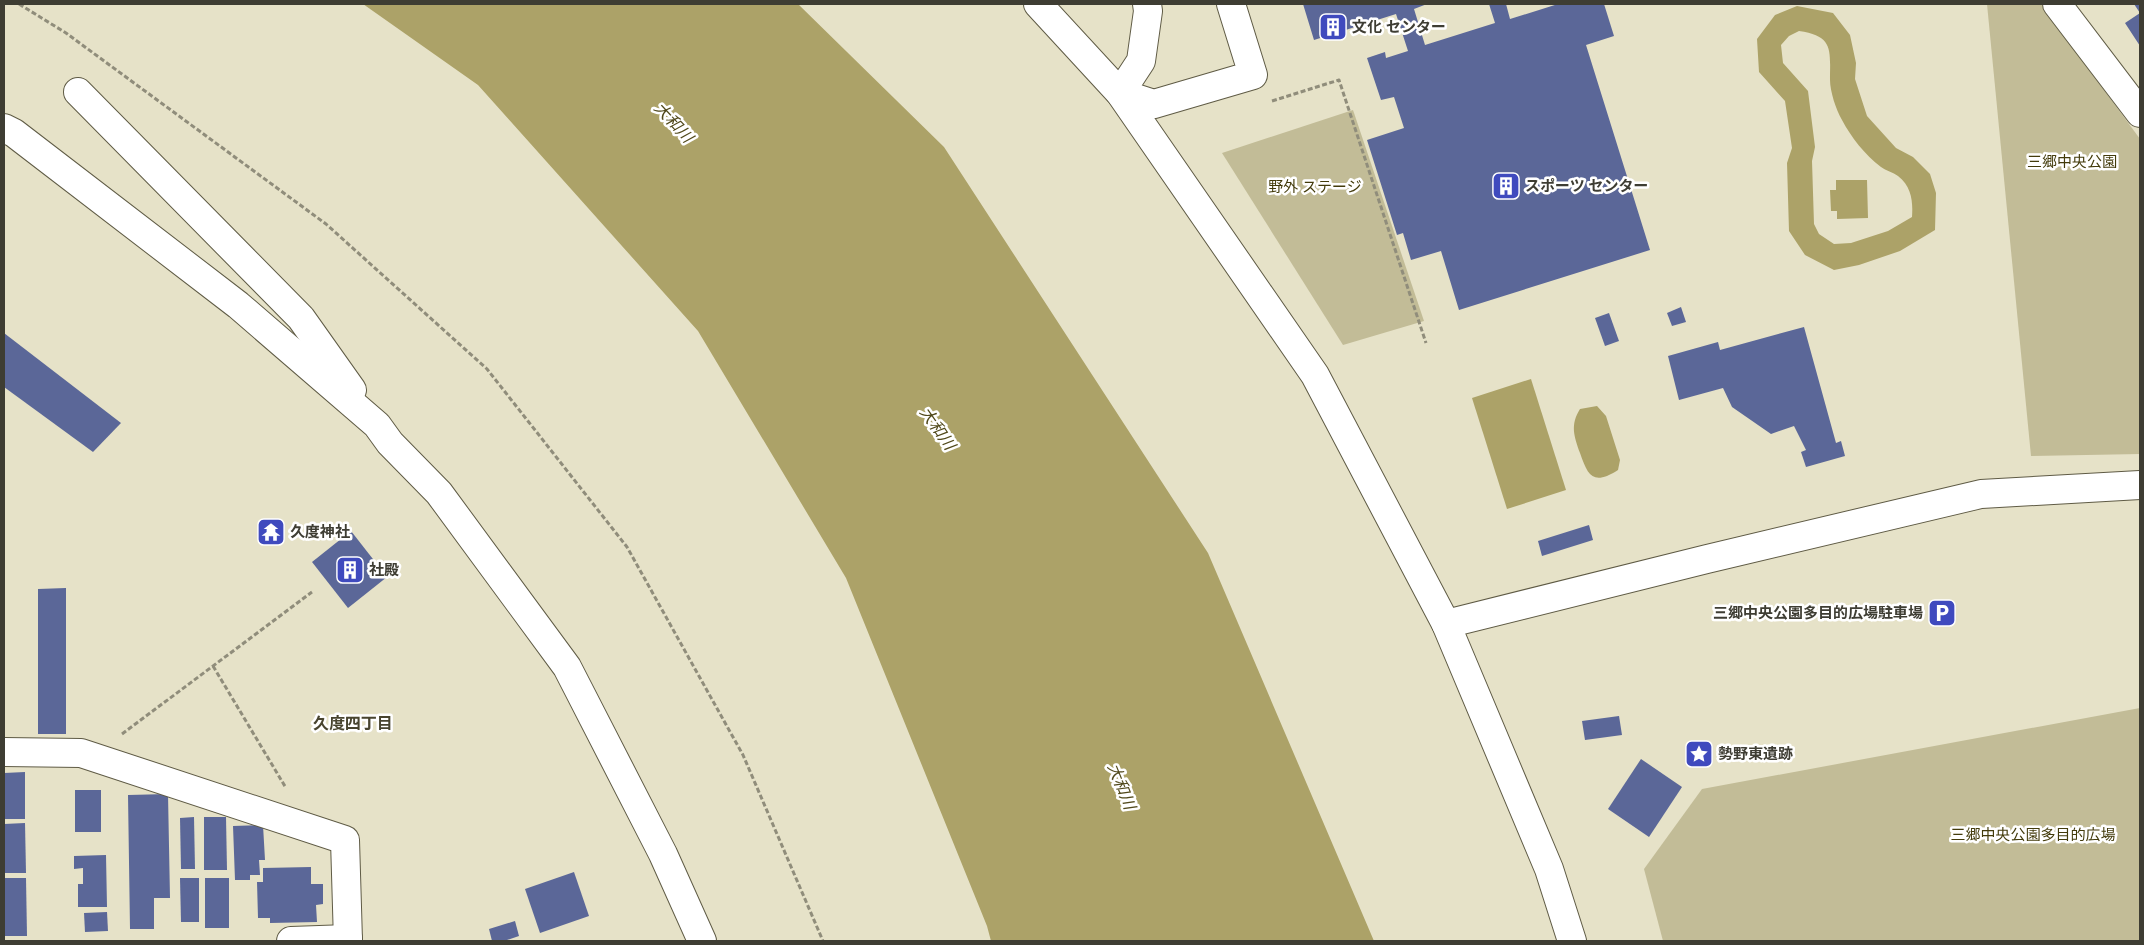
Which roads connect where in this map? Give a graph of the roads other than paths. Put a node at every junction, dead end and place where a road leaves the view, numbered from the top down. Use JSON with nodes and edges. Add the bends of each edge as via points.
{"nodes":[{"id":1,"x":1038,"y":4,"type":"edge"},
{"id":2,"x":1146,"y":4,"type":"edge"},
{"id":3,"x":1230,"y":4,"type":"edge"},
{"id":4,"x":2057,"y":4,"type":"edge"},
{"id":5,"x":78,"y":92,"type":"dead end"},
{"id":6,"x":1120,"y":93,"type":"junction"},
{"id":7,"x":2140,"y":113,"type":"edge"},
{"id":8,"x":4,"y":128,"type":"edge"},
{"id":9,"x":377,"y":425,"type":"junction"},
{"id":10,"x":2140,"y":485,"type":"edge"},
{"id":11,"x":1446,"y":624,"type":"junction"},
{"id":12,"x":4,"y":752,"type":"edge"},
{"id":13,"x":348,"y":940,"type":"edge"},
{"id":14,"x":291,"y":941,"type":"edge"},
{"id":15,"x":702,"y":941,"type":"edge"},
{"id":16,"x":1572,"y":941,"type":"edge"}],
"edges":[{"from":1,"to":6,"type":"street"},
{"from":2,"to":6,"type":"street","via":[[1148,11],[1141,61]]},
{"from":3,"to":6,"type":"street","via":[[1252,75],[1154,104]]},
{"from":4,"to":7,"type":"street"},
{"from":5,"to":9,"type":"street","via":[[301,318]]},
{"from":6,"to":11,"type":"street","via":[[1315,375]]},
{"from":8,"to":9,"type":"street","via":[[14,132],[238,306]]},
{"from":9,"to":15,"type":"street","via":[[438,493],[567,667],[663,854]]},
{"from":10,"to":11,"type":"street","via":[[1981,494]]},
{"from":11,"to":16,"type":"street","via":[[1549,869]]},
{"from":12,"to":13,"type":"street","via":[[81,753],[345,840]]},
{"from":13,"to":14,"type":"street"}]}
